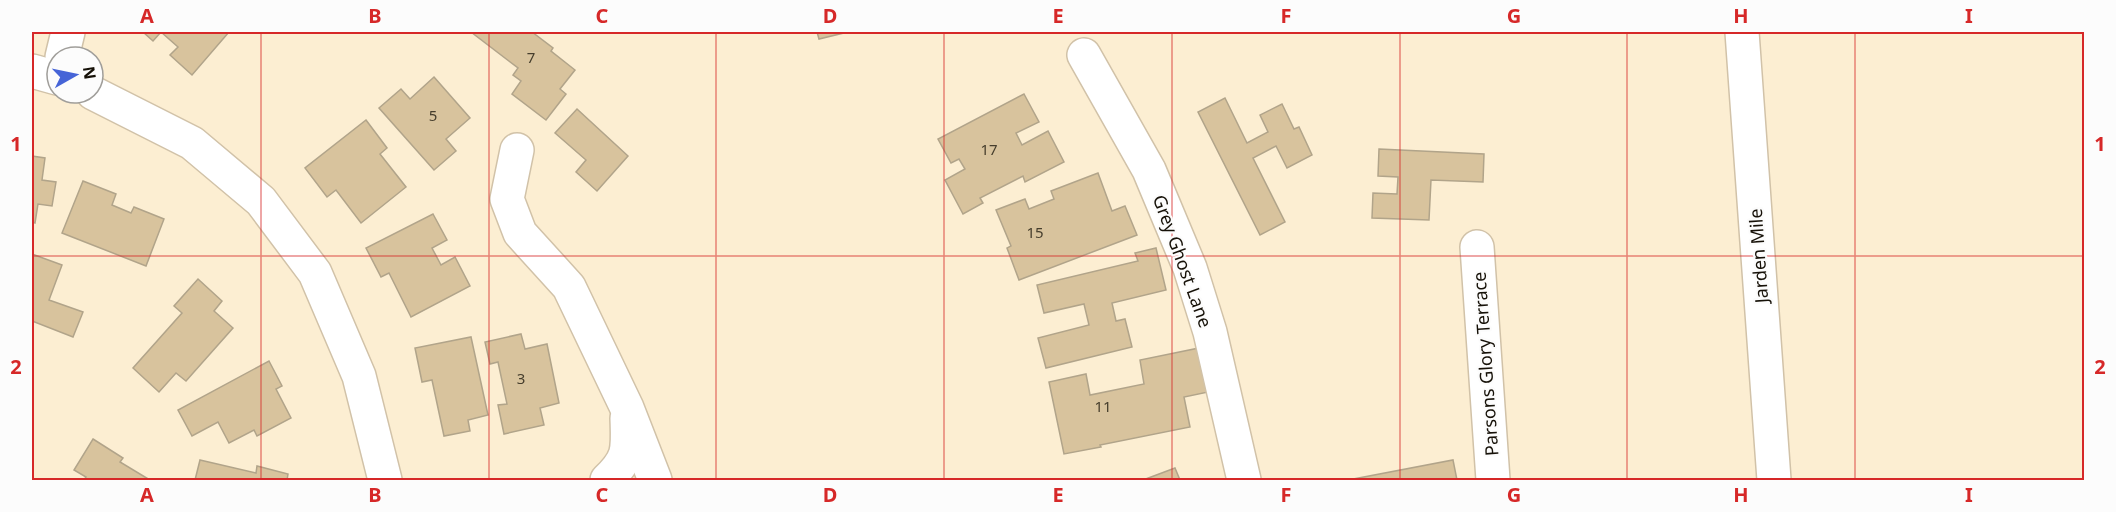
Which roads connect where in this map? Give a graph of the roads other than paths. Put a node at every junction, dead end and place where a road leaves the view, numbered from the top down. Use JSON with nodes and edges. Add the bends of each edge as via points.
{"nodes":[{"id":1,"x":1742,"y":32,"type":"edge"},
{"id":2,"x":1084,"y":55,"type":"dead end"},
{"id":3,"x":105,"y":99,"type":"edge"},
{"id":4,"x":517,"y":150,"type":"dead end"},
{"id":5,"x":1477,"y":247,"type":"dead end"},
{"id":6,"x":627,"y":408,"type":"junction"},
{"id":7,"x":385,"y":480,"type":"edge"},
{"id":8,"x":607,"y":480,"type":"edge"},
{"id":9,"x":655,"y":480,"type":"edge"},
{"id":10,"x":1244,"y":480,"type":"edge"},
{"id":11,"x":1493,"y":480,"type":"edge"},
{"id":12,"x":1774,"y":480,"type":"edge"}],
"edges":[{"from":1,"to":12,"type":"street","name":"Jarden Mile"},
{"from":2,"to":10,"type":"street","name":"Grey Ghost Lane","via":[[1149,170],[1190,268],[1210,332]]},
{"from":3,"to":7,"type":"street","via":[[192,142],[261,201],[315,273],[359,375]]},
{"from":4,"to":6,"type":"street","via":[[507,199],[520,233],[569,287]]},
{"from":5,"to":11,"type":"street","name":"Parsons Glory Terrace"},
{"from":6,"to":8,"type":"street","via":[[628,446],[621,467]]},
{"from":6,"to":9,"type":"street"}]}
